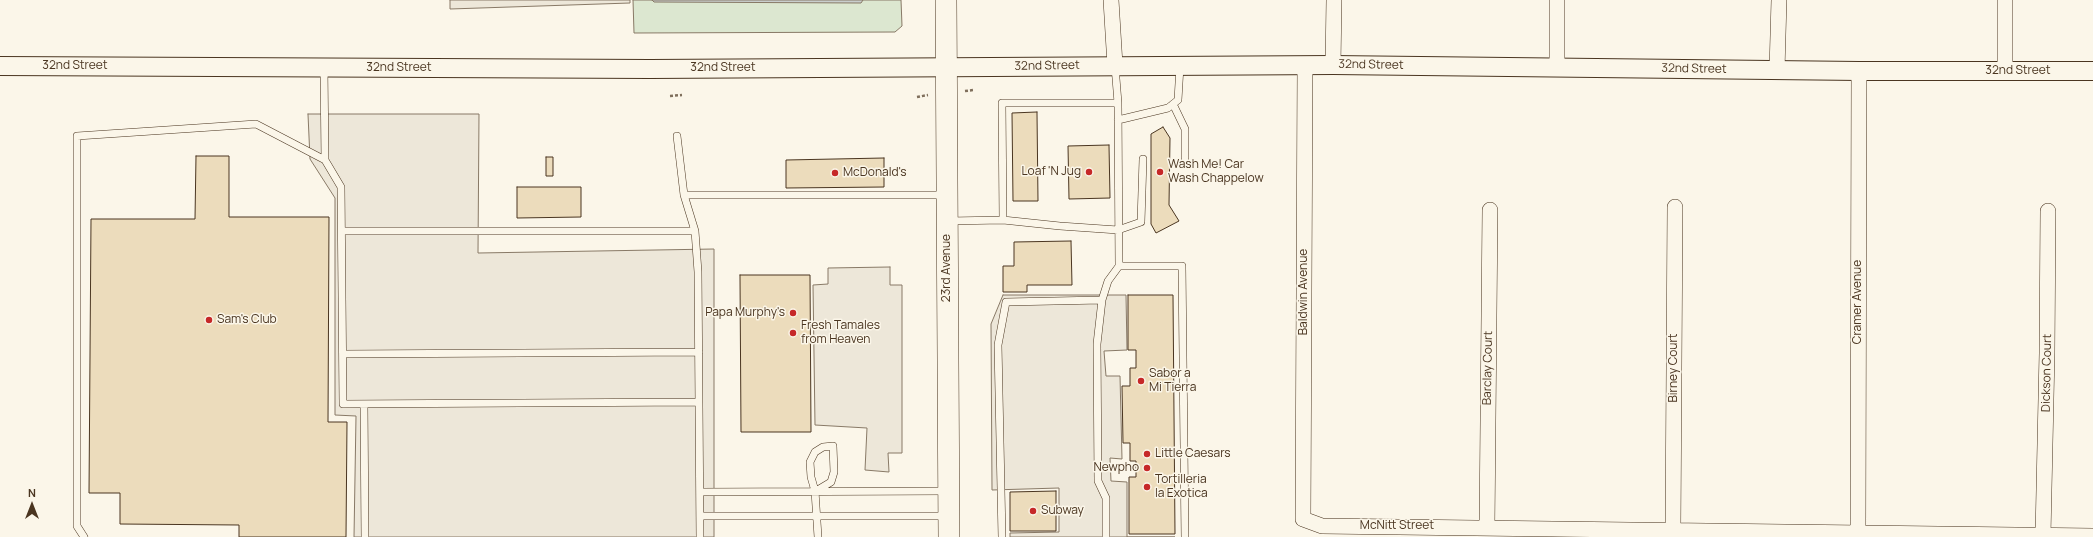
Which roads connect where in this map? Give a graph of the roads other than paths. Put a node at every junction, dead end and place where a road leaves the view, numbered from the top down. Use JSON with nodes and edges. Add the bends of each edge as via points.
{"nodes":[{"id":1,"x":946,"y":0,"type":"edge"},
{"id":2,"x":1111,"y":0,"type":"edge"},
{"id":3,"x":1334,"y":0,"type":"edge"},
{"id":4,"x":1557,"y":0,"type":"edge"},
{"id":5,"x":1779,"y":0,"type":"edge"},
{"id":6,"x":2004,"y":0,"type":"edge"},
{"id":7,"x":1115,"y":65,"type":"junction"},
{"id":8,"x":1180,"y":65,"type":"junction"},
{"id":9,"x":1305,"y":65,"type":"junction"},
{"id":10,"x":1333,"y":65,"type":"junction"},
{"id":11,"x":0,"y":66,"type":"edge"},
{"id":12,"x":324,"y":67,"type":"junction"},
{"id":13,"x":946,"y":67,"type":"junction"},
{"id":14,"x":1557,"y":67,"type":"junction"},
{"id":15,"x":1777,"y":70,"type":"junction"},
{"id":16,"x":1859,"y":71,"type":"junction"},
{"id":17,"x":2005,"y":71,"type":"junction"},
{"id":18,"x":2093,"y":71,"type":"edge"},
{"id":19,"x":1118,"y":103,"type":"junction"},
{"id":20,"x":1173,"y":104,"type":"junction"},
{"id":21,"x":1118,"y":120,"type":"junction"},
{"id":22,"x":677,"y":136,"type":"dead end"},
{"id":23,"x":1185,"y":158,"type":"dead end"},
{"id":24,"x":1143,"y":159,"type":"dead end"},
{"id":25,"x":325,"y":160,"type":"junction"},
{"id":26,"x":684,"y":195,"type":"junction"},
{"id":27,"x":947,"y":195,"type":"junction"},
{"id":28,"x":1675,"y":207,"type":"dead end"},
{"id":29,"x":1490,"y":210,"type":"dead end"},
{"id":30,"x":2048,"y":211,"type":"dead end"},
{"id":31,"x":1003,"y":220,"type":"junction"},
{"id":32,"x":947,"y":221,"type":"junction"},
{"id":33,"x":1118,"y":230,"type":"junction"},
{"id":34,"x":342,"y":231,"type":"junction"},
{"id":35,"x":695,"y":231,"type":"junction"},
{"id":36,"x":1119,"y":266,"type":"junction"},
{"id":37,"x":1102,"y":300,"type":"junction"},
{"id":38,"x":699,"y":352,"type":"junction"},
{"id":39,"x":343,"y":354,"type":"junction"},
{"id":40,"x":699,"y":402,"type":"junction"},
{"id":41,"x":364,"y":404,"type":"junction"},
{"id":42,"x":815,"y":491,"type":"junction"},
{"id":43,"x":949,"y":491,"type":"junction"},
{"id":44,"x":700,"y":492,"type":"junction"},
{"id":45,"x":700,"y":516,"type":"junction"},
{"id":46,"x":818,"y":516,"type":"junction"},
{"id":47,"x":949,"y":516,"type":"junction"},
{"id":48,"x":1303,"y":519,"type":"joint"},
{"id":49,"x":1487,"y":527,"type":"junction"},
{"id":50,"x":1673,"y":529,"type":"junction"},
{"id":51,"x":1858,"y":532,"type":"junction"},
{"id":52,"x":2043,"y":535,"type":"junction"},
{"id":53,"x":2093,"y":536,"type":"edge"},
{"id":54,"x":84,"y":537,"type":"edge"},
{"id":55,"x":365,"y":537,"type":"edge"},
{"id":56,"x":700,"y":537,"type":"edge"},
{"id":57,"x":818,"y":537,"type":"edge"},
{"id":58,"x":949,"y":537,"type":"edge"},
{"id":59,"x":1002,"y":537,"type":"edge"},
{"id":60,"x":1106,"y":537,"type":"edge"},
{"id":61,"x":1185,"y":537,"type":"edge"}],
"edges":[{"from":1,"to":13,"type":"main road","name":"23rd Avenue"},
{"from":2,"to":7,"type":"street"},
{"from":3,"to":10,"type":"street"},
{"from":4,"to":14,"type":"street"},
{"from":5,"to":15,"type":"street"},
{"from":6,"to":17,"type":"street"},
{"from":7,"to":8,"type":"street","name":"32nd Street"},
{"from":7,"to":13,"type":"street","name":"32nd Street"},
{"from":7,"to":19,"type":"lane"},
{"from":8,"to":9,"type":"street","name":"32nd Street"},
{"from":8,"to":20,"type":"lane","via":[[1178,100]]},
{"from":9,"to":10,"type":"street","name":"32nd Street"},
{"from":9,"to":48,"type":"street","name":"Baldwin Avenue"},
{"from":10,"to":14,"type":"street","name":"32nd Street"},
{"from":11,"to":12,"type":"street","name":"32nd Street"},
{"from":12,"to":13,"type":"street","name":"32nd Street"},
{"from":12,"to":25,"type":"lane"},
{"from":13,"to":27,"type":"main road","name":"23rd Avenue"},
{"from":14,"to":15,"type":"street","name":"32nd Street"},
{"from":15,"to":16,"type":"street","name":"32nd Street"},
{"from":16,"to":17,"type":"street","name":"32nd Street"},
{"from":16,"to":51,"type":"street","name":"Cramer Avenue"},
{"from":17,"to":18,"type":"street","name":"32nd Street"},
{"from":19,"to":21,"type":"lane"},
{"from":19,"to":31,"type":"lane","via":[[1002,103]]},
{"from":20,"to":21,"type":"lane","via":[[1168,108]]},
{"from":20,"to":23,"type":"lane","via":[[1185,129]]},
{"from":21,"to":33,"type":"lane"},
{"from":22,"to":26,"type":"lane"},
{"from":24,"to":33,"type":"lane","via":[[1141,222]]},
{"from":25,"to":34,"type":"lane","via":[[341,187]]},
{"from":25,"to":54,"type":"lane","via":[[256,124],[77,136],[78,526]]},
{"from":26,"to":27,"type":"lane"},
{"from":26,"to":35,"type":"lane"},
{"from":27,"to":32,"type":"main road","name":"23rd Avenue"},
{"from":28,"to":50,"type":"street","name":"Birney Court"},
{"from":29,"to":49,"type":"street","name":"Barclay Court"},
{"from":30,"to":52,"type":"street","name":"Dickson Court"},
{"from":31,"to":32,"type":"lane"},
{"from":31,"to":33,"type":"lane"},
{"from":32,"to":43,"type":"main road","name":"23rd Avenue"},
{"from":33,"to":36,"type":"lane"},
{"from":34,"to":35,"type":"lane"},
{"from":34,"to":39,"type":"lane"},
{"from":35,"to":38,"type":"lane"},
{"from":36,"to":37,"type":"lane","via":[[1108,281]]},
{"from":36,"to":61,"type":"lane","via":[[1182,266]]},
{"from":37,"to":59,"type":"lane","via":[[1006,302],[998,345]]},
{"from":37,"to":60,"type":"lane","via":[[1097,344],[1098,481],[1106,498]]},
{"from":38,"to":39,"type":"lane"},
{"from":38,"to":40,"type":"lane"},
{"from":39,"to":41,"type":"lane","via":[[343,404]]},
{"from":40,"to":41,"type":"lane"},
{"from":40,"to":44,"type":"lane"},
{"from":41,"to":55,"type":"lane"},
{"from":42,"to":42,"type":"lane","via":[[831,482],[834,472],[833,446],[823,446],[815,452],[810,462]]},
{"from":42,"to":43,"type":"lane"},
{"from":42,"to":44,"type":"lane"},
{"from":42,"to":46,"type":"lane"},
{"from":43,"to":47,"type":"main road","name":"23rd Avenue"},
{"from":44,"to":45,"type":"lane"},
{"from":45,"to":46,"type":"lane"},
{"from":45,"to":56,"type":"lane"},
{"from":46,"to":47,"type":"lane"},
{"from":46,"to":57,"type":"lane"},
{"from":47,"to":58,"type":"main road","name":"23rd Avenue"},
{"from":48,"to":49,"type":"street","name":"McNitt Street","via":[[1322,526]]},
{"from":49,"to":50,"type":"street","name":"McNitt Street"},
{"from":50,"to":51,"type":"street","name":"McNitt Street"},
{"from":51,"to":52,"type":"street","name":"McNitt Street"},
{"from":52,"to":53,"type":"street","name":"McNitt Street"}]}
